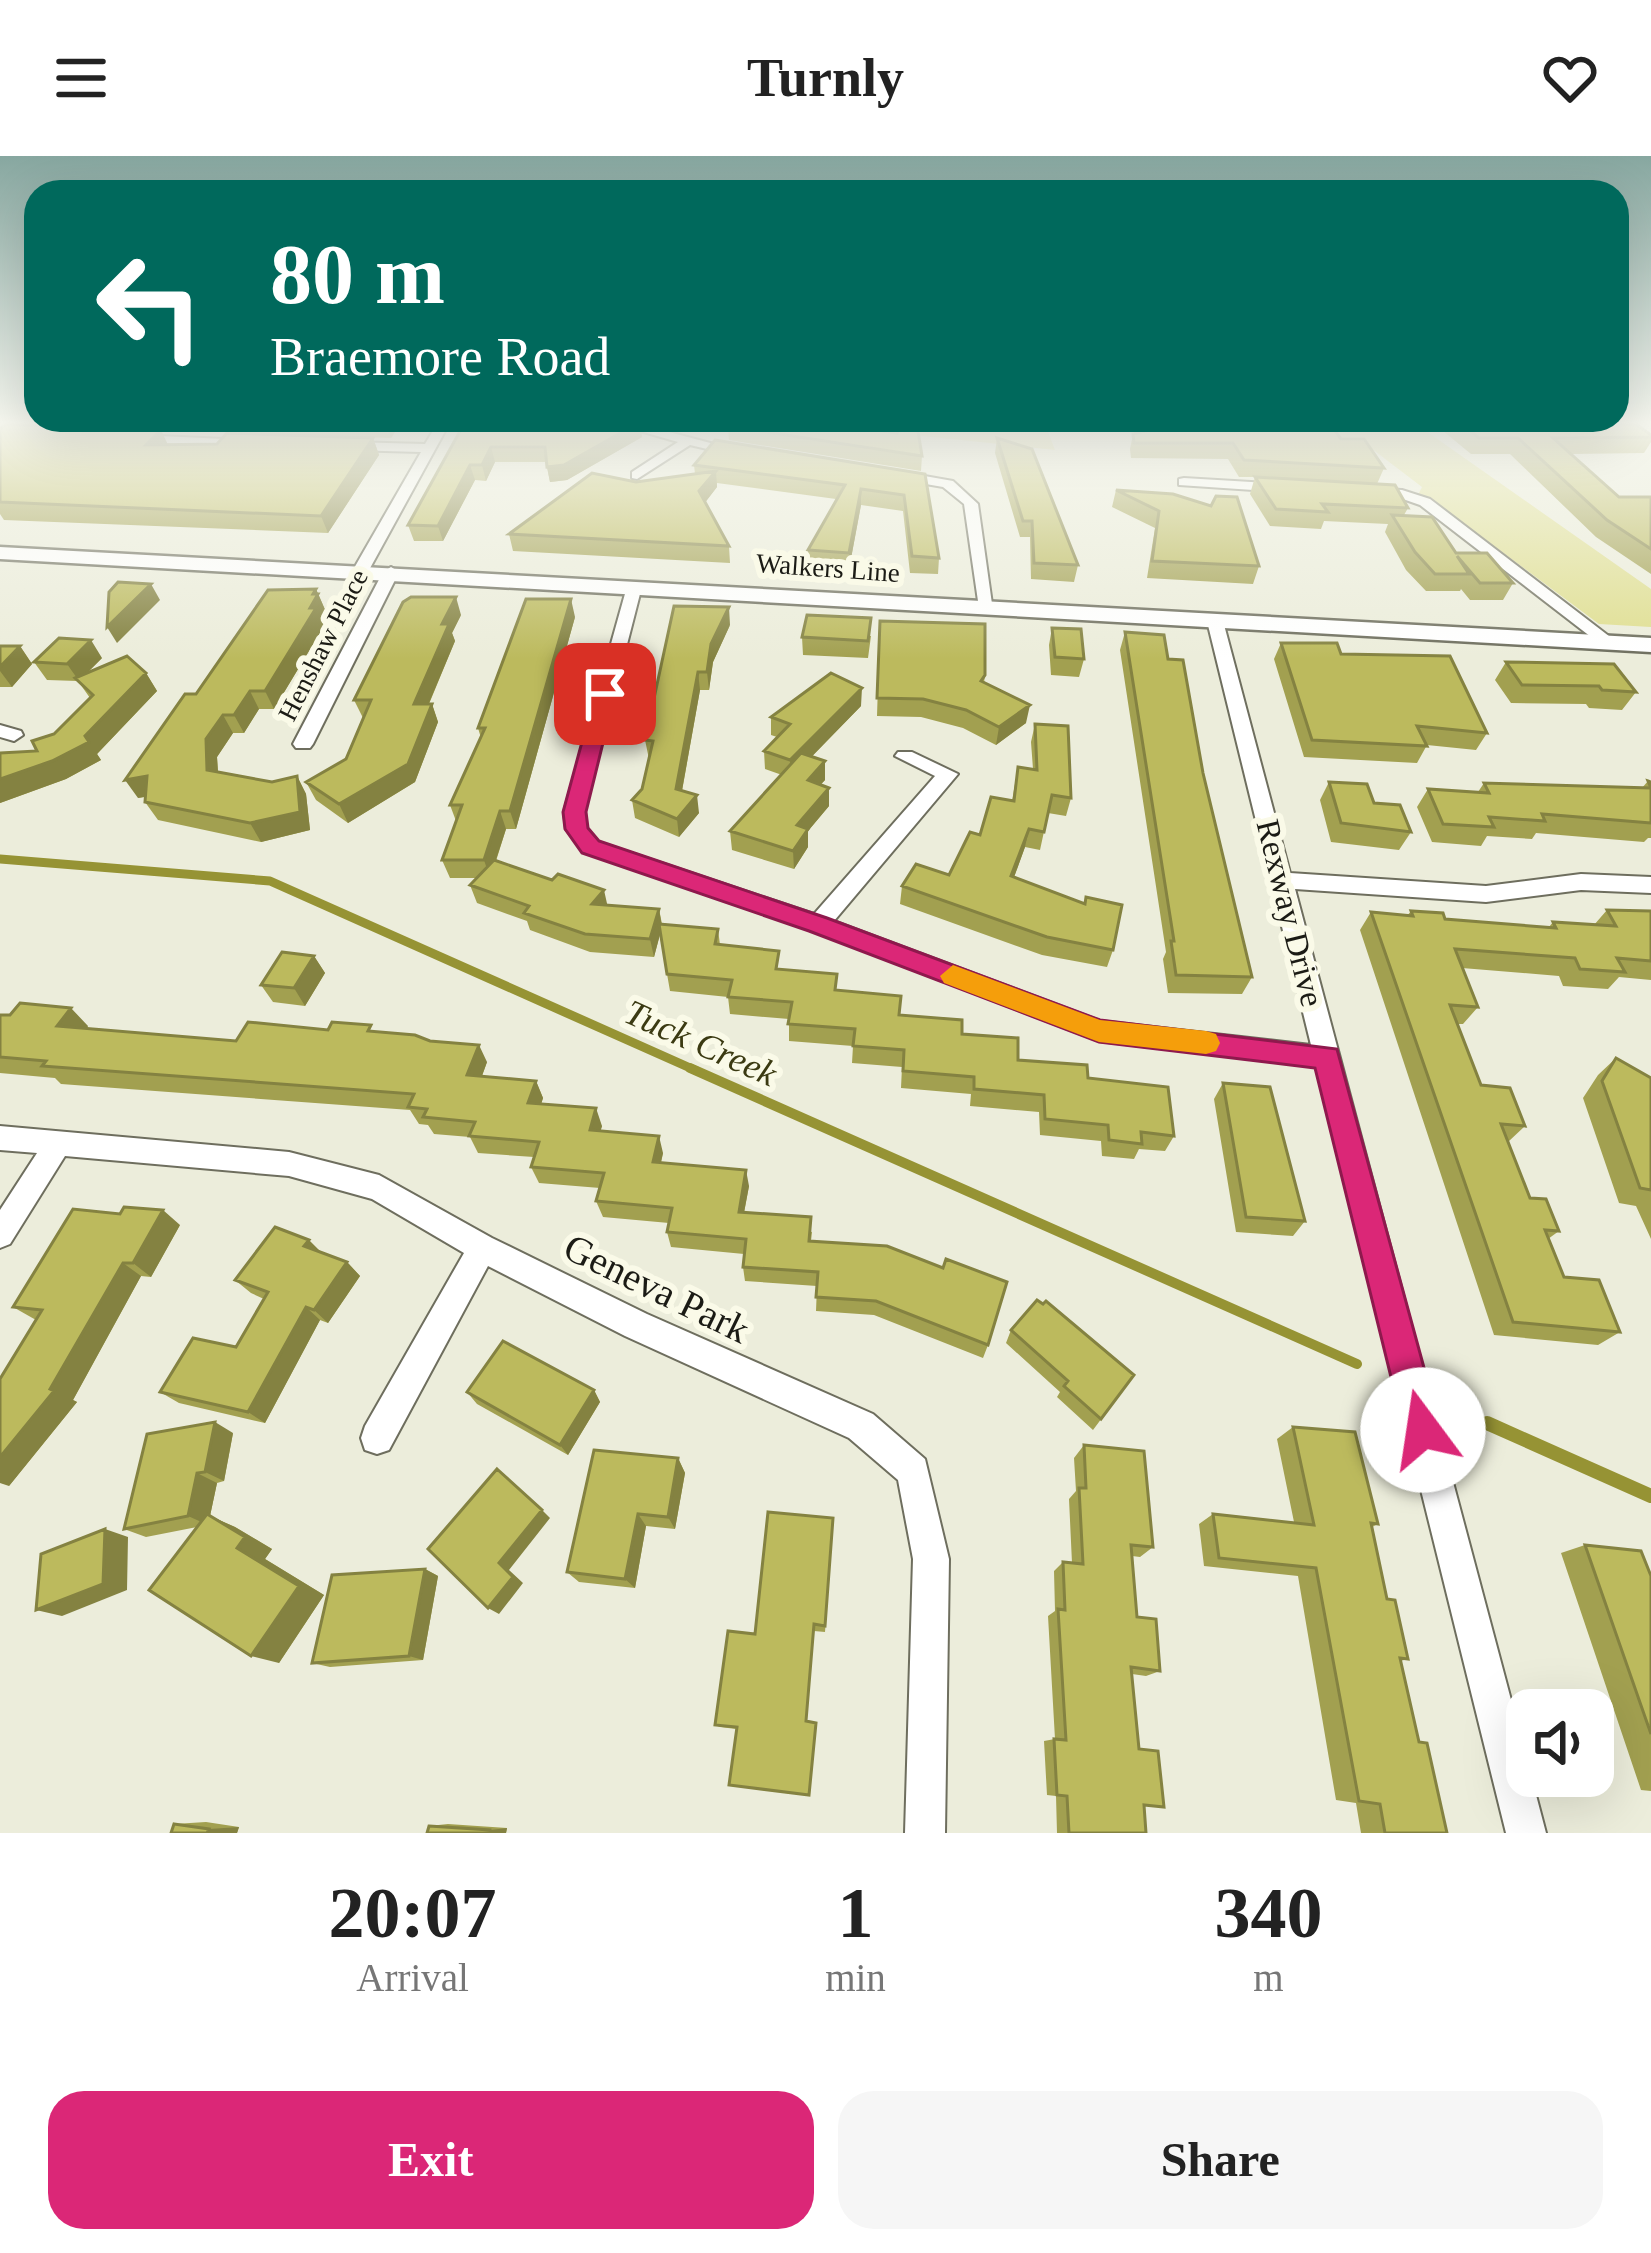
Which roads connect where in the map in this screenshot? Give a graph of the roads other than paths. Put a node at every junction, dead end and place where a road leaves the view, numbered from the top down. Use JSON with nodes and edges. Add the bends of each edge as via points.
{"nodes":[{"id":1,"x":399,"y":502,"type":"edge"},
{"id":2,"x":970,"y":502,"type":"edge"},
{"id":3,"x":1425,"y":502,"type":"edge"},
{"id":4,"x":3,"y":556,"type":"edge"},
{"id":5,"x":361,"y":570,"type":"junction"},
{"id":6,"x":391,"y":572,"type":"junction"},
{"id":7,"x":634,"y":586,"type":"junction"},
{"id":8,"x":987,"y":608,"type":"junction"},
{"id":9,"x":1215,"y":621,"type":"junction"},
{"id":10,"x":1610,"y":643,"type":"junction"},
{"id":11,"x":1651,"y":645,"type":"edge"},
{"id":12,"x":303,"y":743,"type":"dead end"},
{"id":13,"x":905,"y":756,"type":"dead end"},
{"id":14,"x":1281,"y":880,"type":"junction"},
{"id":15,"x":1651,"y":885,"type":"edge"},
{"id":16,"x":818,"y":924,"type":"junction"},
{"id":17,"x":1327,"y":1057,"type":"junction"},
{"id":18,"x":0,"y":1138,"type":"edge"},
{"id":19,"x":58,"y":1144,"type":"junction"},
{"id":20,"x":0,"y":1235,"type":"edge"},
{"id":21,"x":482,"y":1248,"type":"junction"},
{"id":22,"x":377,"y":1438,"type":"dead end"},
{"id":23,"x":925,"y":1833,"type":"edge"},
{"id":24,"x":1526,"y":1833,"type":"edge"}],
"edges":[{"from":1,"to":5,"type":"street"},
{"from":2,"to":8,"type":"street"},
{"from":3,"to":10,"type":"street"},
{"from":4,"to":5,"type":"main road","name":"Walkers Line"},
{"from":5,"to":6,"type":"main road","name":"Walkers Line"},
{"from":6,"to":7,"type":"main road","name":"Walkers Line"},
{"from":6,"to":12,"type":"street","name":"Henshaw Place"},
{"from":7,"to":8,"type":"main road","name":"Walkers Line"},
{"from":7,"to":16,"type":"street","via":[[574,812],[577,829],[591,847]]},
{"from":8,"to":9,"type":"main road","name":"Walkers Line"},
{"from":9,"to":10,"type":"main road","name":"Walkers Line"},
{"from":9,"to":14,"type":"street","name":"Rexway Drive"},
{"from":10,"to":11,"type":"main road","name":"Walkers Line"},
{"from":13,"to":16,"type":"street","via":[[948,774]]},
{"from":14,"to":15,"type":"street","via":[[1486,894],[1581,882]]},
{"from":14,"to":17,"type":"street","name":"Rexway Drive"},
{"from":16,"to":17,"type":"street","via":[[1099,1031]]},
{"from":17,"to":24,"type":"street","name":"Rexway Drive"},
{"from":18,"to":19,"type":"street","name":"Geneva Park"},
{"from":19,"to":20,"type":"street"},
{"from":19,"to":21,"type":"street","name":"Geneva Park","via":[[289,1164],[379,1188]]},
{"from":21,"to":22,"type":"street"},
{"from":21,"to":23,"type":"street","name":"Geneva Park","via":[[861,1426],[913,1471],[932,1559]]}]}
